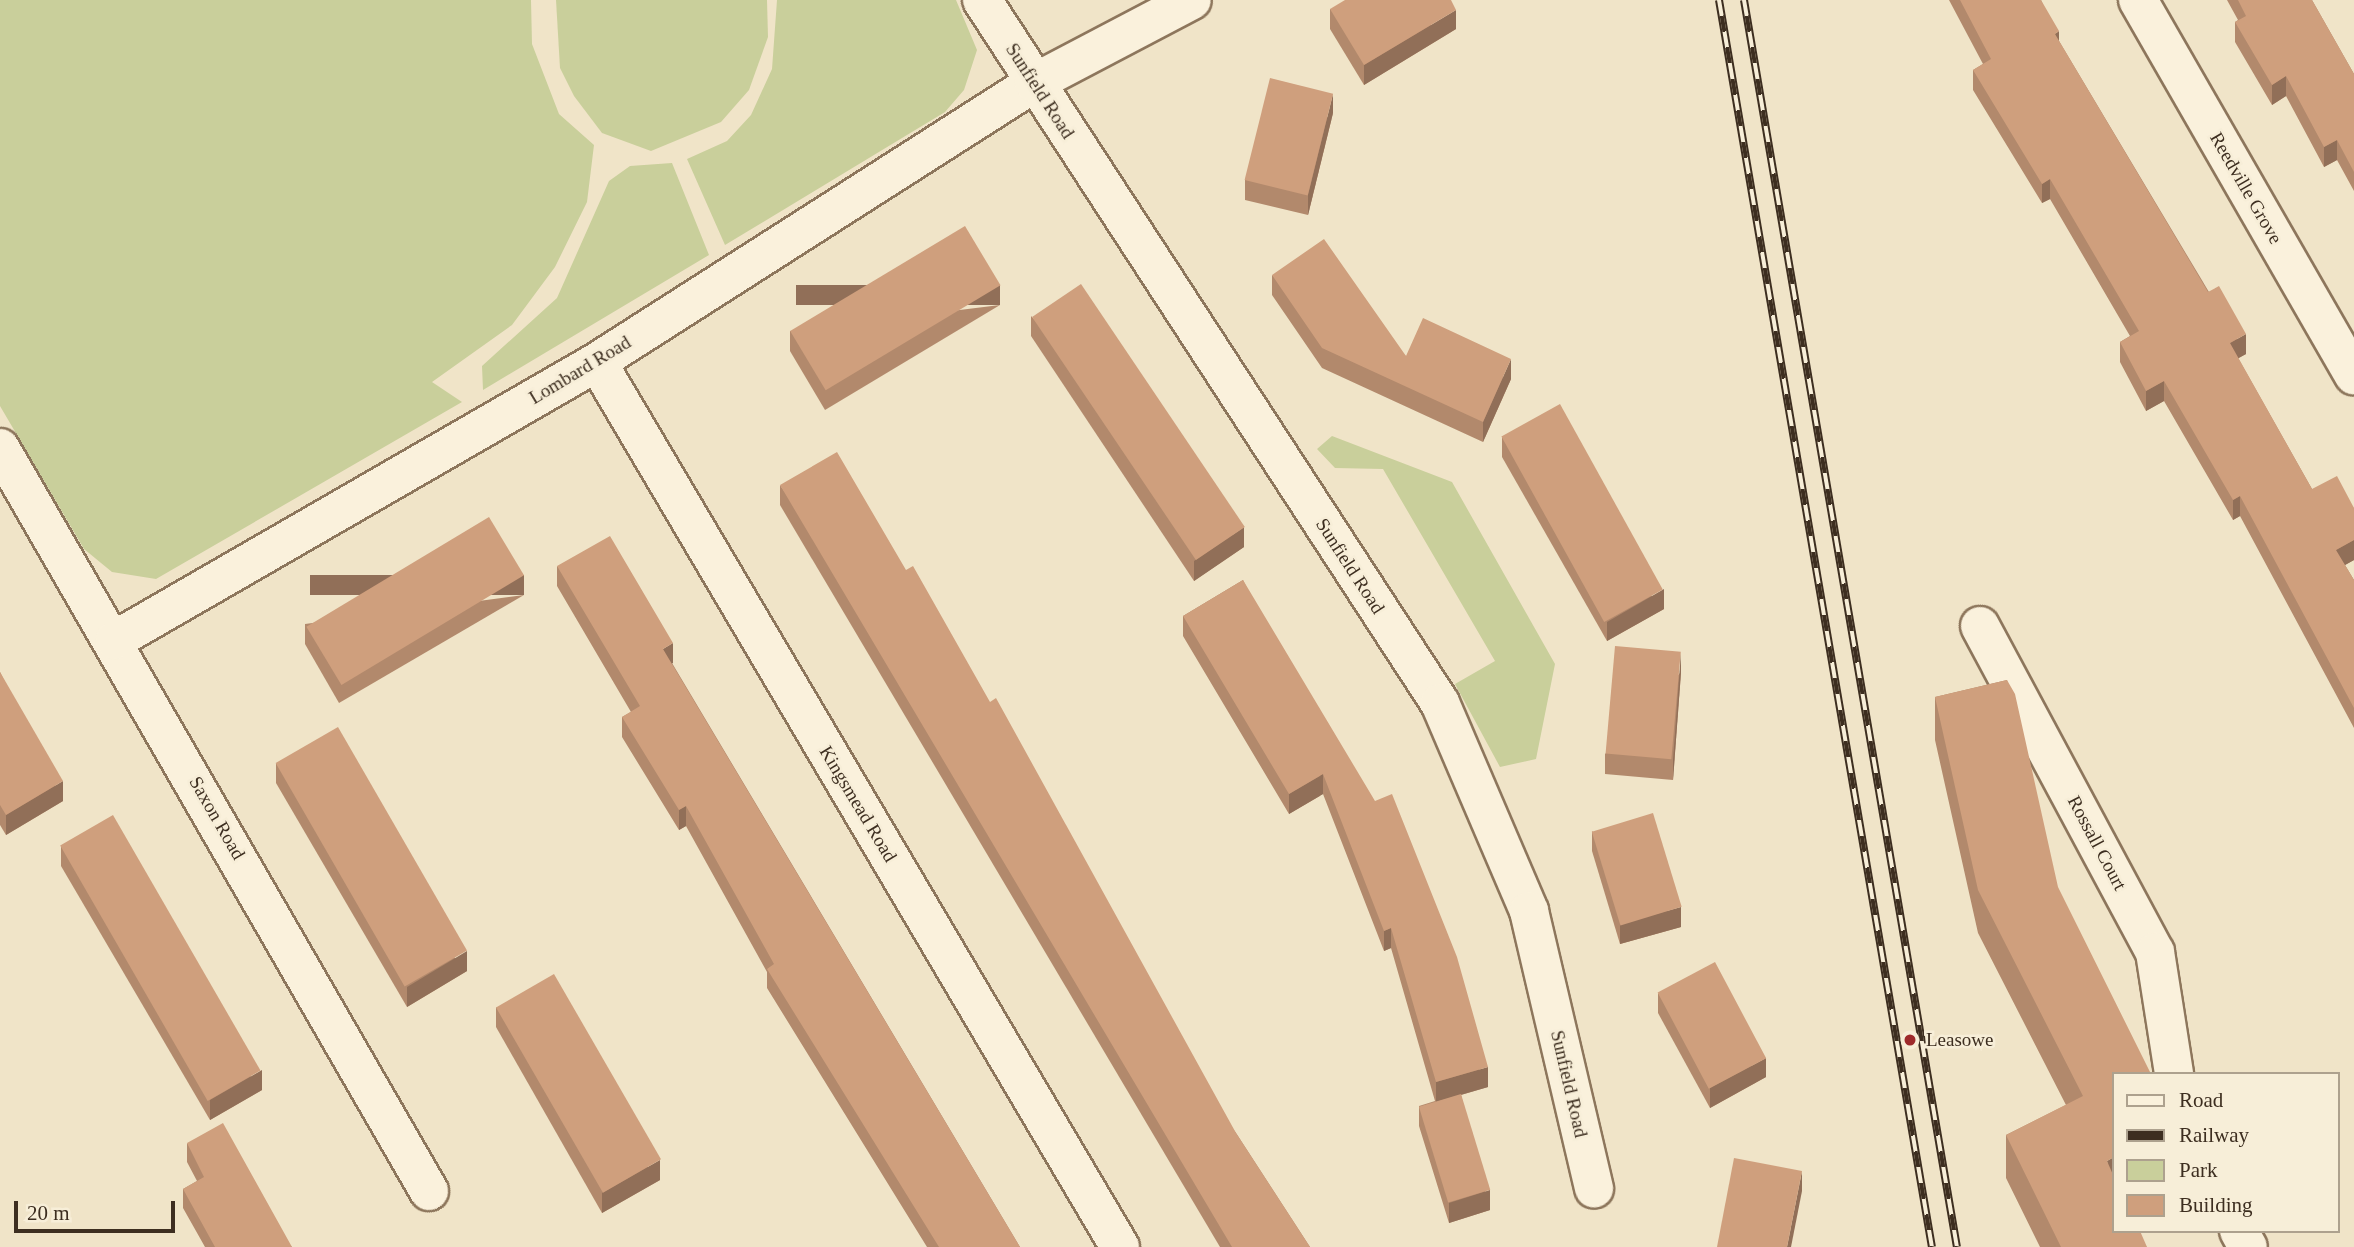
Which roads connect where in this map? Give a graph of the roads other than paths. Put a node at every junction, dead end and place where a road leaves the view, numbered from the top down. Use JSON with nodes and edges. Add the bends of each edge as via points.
{"nodes":[{"id":1,"x":982,"y":0,"type":"edge"},
{"id":2,"x":1192,"y":0,"type":"edge"},
{"id":3,"x":2138,"y":0,"type":"edge"},
{"id":4,"x":1034,"y":83,"type":"junction"},
{"id":5,"x":597,"y":362,"type":"junction"},
{"id":6,"x":2354,"y":375,"type":"edge"},
{"id":7,"x":0,"y":448,"type":"edge"},
{"id":8,"x":1980,"y":626,"type":"dead end"},
{"id":9,"x":115,"y":640,"type":"junction"},
{"id":10,"x":2174,"y":1072,"type":"edge"},
{"id":11,"x":1594,"y":1189,"type":"dead end"},
{"id":12,"x":429,"y":1191,"type":"dead end"},
{"id":13,"x":1120,"y":1247,"type":"edge"}],
"edges":[{"from":1,"to":4,"type":"street","name":"Sunfield Road"},
{"from":2,"to":4,"type":"street","name":"Lombard Road"},
{"from":3,"to":6,"type":"street","name":"Reedville Grove"},
{"from":4,"to":5,"type":"street","name":"Lombard Road"},
{"from":4,"to":11,"type":"street","name":"Sunfield Road","via":[[1440,703],[1529,911]]},
{"from":5,"to":9,"type":"street","name":"Lombard Road"},
{"from":5,"to":13,"type":"street","name":"Kingsmead Road"},
{"from":7,"to":9,"type":"street","name":"Saxon Road"},
{"from":8,"to":10,"type":"street","name":"Rossall Court","via":[[2155,952]]},
{"from":9,"to":12,"type":"street","name":"Saxon Road"}]}
